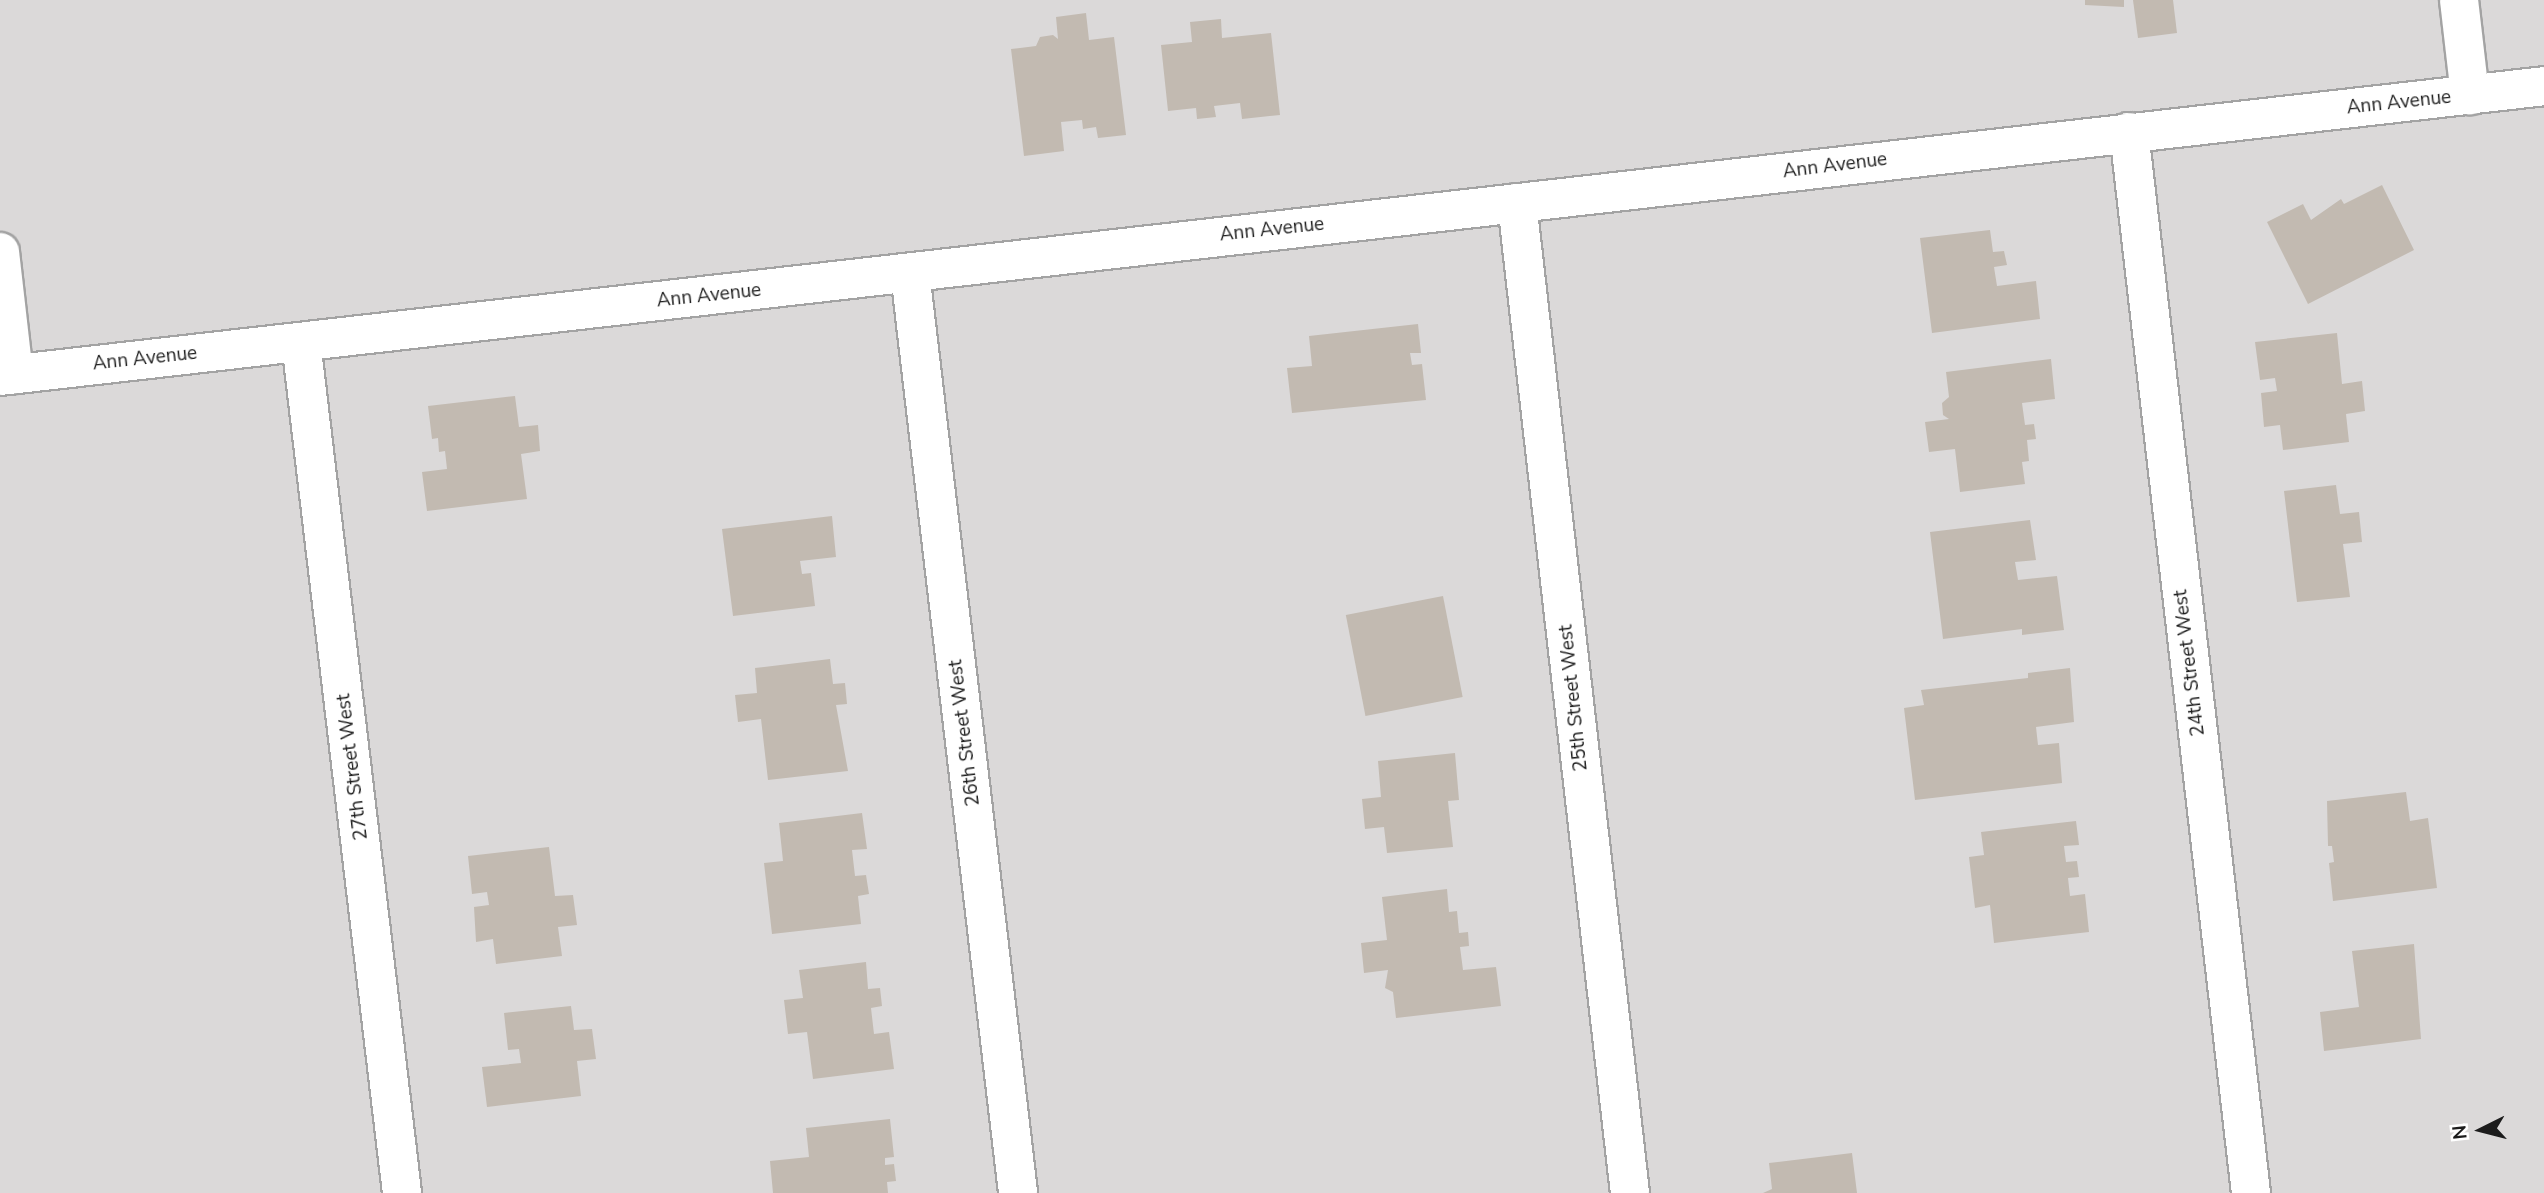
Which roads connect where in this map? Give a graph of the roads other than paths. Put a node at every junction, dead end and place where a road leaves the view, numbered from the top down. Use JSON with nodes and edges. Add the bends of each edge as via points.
{"nodes":[{"id":1,"x":2459,"y":0,"type":"edge"},
{"id":2,"x":2544,"y":86,"type":"edge"},
{"id":3,"x":2470,"y":95,"type":"junction"},
{"id":4,"x":2129,"y":132,"type":"junction"},
{"id":5,"x":1517,"y":203,"type":"junction"},
{"id":6,"x":0,"y":252,"type":"edge"},
{"id":7,"x":910,"y":273,"type":"junction"},
{"id":8,"x":301,"y":342,"type":"junction"},
{"id":9,"x":7,"y":375,"type":"edge"},
{"id":10,"x":401,"y":1193,"type":"edge"},
{"id":11,"x":1018,"y":1193,"type":"edge"},
{"id":12,"x":1630,"y":1193,"type":"edge"},
{"id":13,"x":2251,"y":1193,"type":"edge"}],
"edges":[{"from":1,"to":3,"type":"street"},
{"from":2,"to":3,"type":"street","name":"Ann Avenue"},
{"from":3,"to":4,"type":"street","name":"Ann Avenue"},
{"from":4,"to":5,"type":"street","name":"Ann Avenue"},
{"from":4,"to":13,"type":"street","name":"24th Street West"},
{"from":5,"to":7,"type":"street","name":"Ann Avenue"},
{"from":5,"to":12,"type":"street","name":"25th Street West"},
{"from":6,"to":9,"type":"street"},
{"from":7,"to":8,"type":"street","name":"Ann Avenue"},
{"from":7,"to":11,"type":"street","name":"26th Street West"},
{"from":8,"to":9,"type":"street","name":"Ann Avenue"},
{"from":8,"to":10,"type":"street","name":"27th Street West"}]}
